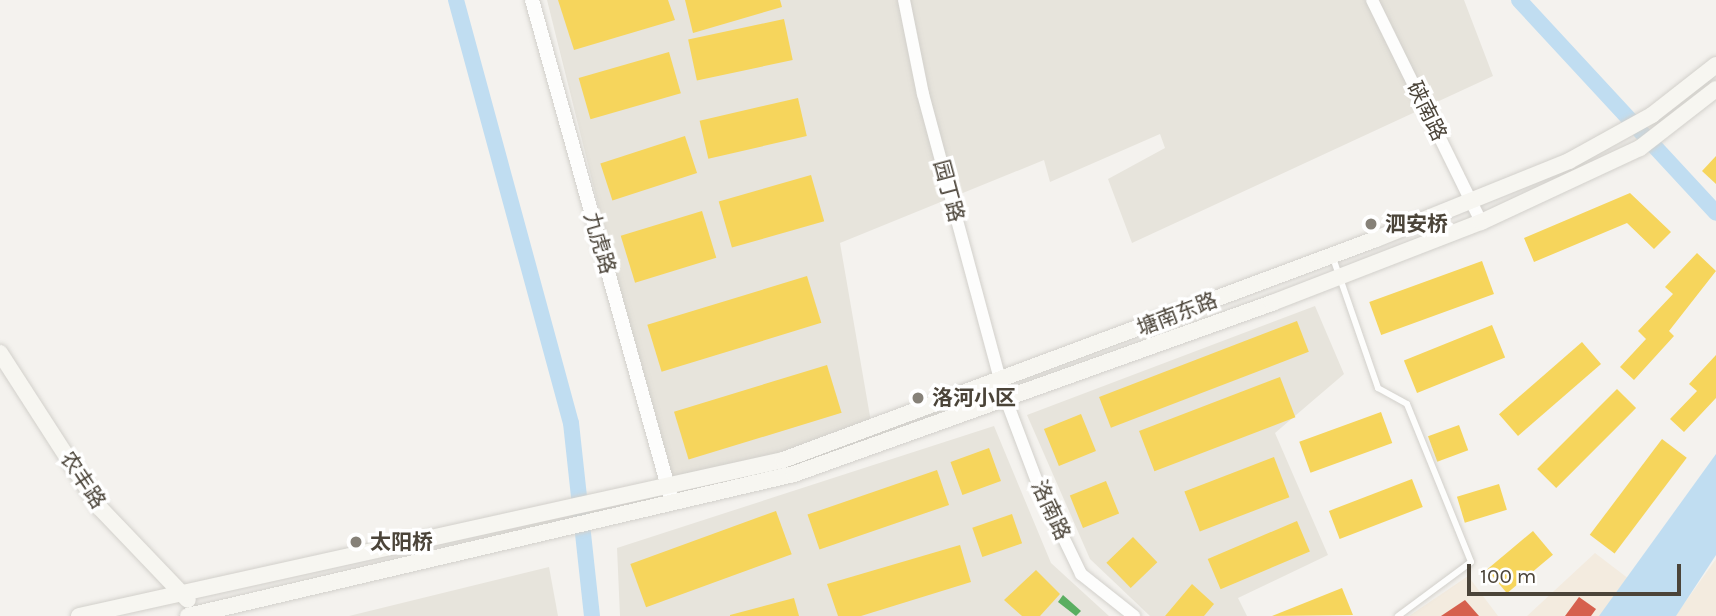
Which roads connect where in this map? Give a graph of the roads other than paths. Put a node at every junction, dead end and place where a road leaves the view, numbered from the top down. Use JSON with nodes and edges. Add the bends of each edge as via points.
{"nodes":[{"id":1,"x":532,"y":0,"type":"edge"},
{"id":2,"x":904,"y":0,"type":"edge"},
{"id":3,"x":1372,"y":0,"type":"edge"},
{"id":4,"x":1716,"y":65,"type":"edge"},
{"id":5,"x":1716,"y":89,"type":"edge"},
{"id":6,"x":1472,"y":201,"type":"junction"},
{"id":7,"x":1481,"y":222,"type":"junction"},
{"id":8,"x":1332,"y":256,"type":"junction"},
{"id":9,"x":1340,"y":277,"type":"junction"},
{"id":10,"x":0,"y":353,"type":"edge"},
{"id":11,"x":1000,"y":380,"type":"junction"},
{"id":12,"x":1005,"y":397,"type":"junction"},
{"id":13,"x":668,"y":485,"type":"junction"},
{"id":14,"x":673,"y":502,"type":"junction"},
{"id":15,"x":181,"y":595,"type":"junction"},
{"id":16,"x":199,"y":615,"type":"edge"},
{"id":17,"x":79,"y":616,"type":"edge"},
{"id":18,"x":1134,"y":616,"type":"edge"},
{"id":19,"x":1398,"y":616,"type":"edge"}],
"edges":[{"from":1,"to":13,"type":"street","name":"九虎路"},
{"from":2,"to":11,"type":"street","name":"园丁路","via":[[923,94]]},
{"from":3,"to":6,"type":"street","name":"硖南路"},
{"from":4,"to":6,"type":"main road","name":"塘南东路","via":[[1652,115],[1569,162]]},
{"from":5,"to":7,"type":"main road","name":"塘南东路","via":[[1640,148]]},
{"from":6,"to":7,"type":"street","name":"硖南路"},
{"from":6,"to":8,"type":"main road","name":"塘南东路"},
{"from":7,"to":9,"type":"main road","name":"塘南东路"},
{"from":8,"to":9,"type":"lane"},
{"from":8,"to":11,"type":"main road","name":"塘南东路"},
{"from":9,"to":12,"type":"main road","name":"塘南东路"},
{"from":9,"to":19,"type":"lane","via":[[1378,388],[1407,404],[1471,562]]},
{"from":10,"to":15,"type":"main road","name":"农丰路","via":[[100,508]]},
{"from":11,"to":12,"type":"street","name":"洛南路"},
{"from":11,"to":13,"type":"main road","name":"塘南东路","via":[[783,460]]},
{"from":12,"to":14,"type":"main road","name":"塘南东路","via":[[794,474]]},
{"from":12,"to":18,"type":"street","name":"洛南路","via":[[1039,487],[1081,574]]},
{"from":13,"to":14,"type":"street","name":"九虎路"},
{"from":13,"to":15,"type":"main road","name":"塘南东路"},
{"from":14,"to":16,"type":"main road","name":"塘南东路"},
{"from":15,"to":16,"type":"main road","name":"农丰路"},
{"from":15,"to":17,"type":"main road","name":"塘南东路"}]}
